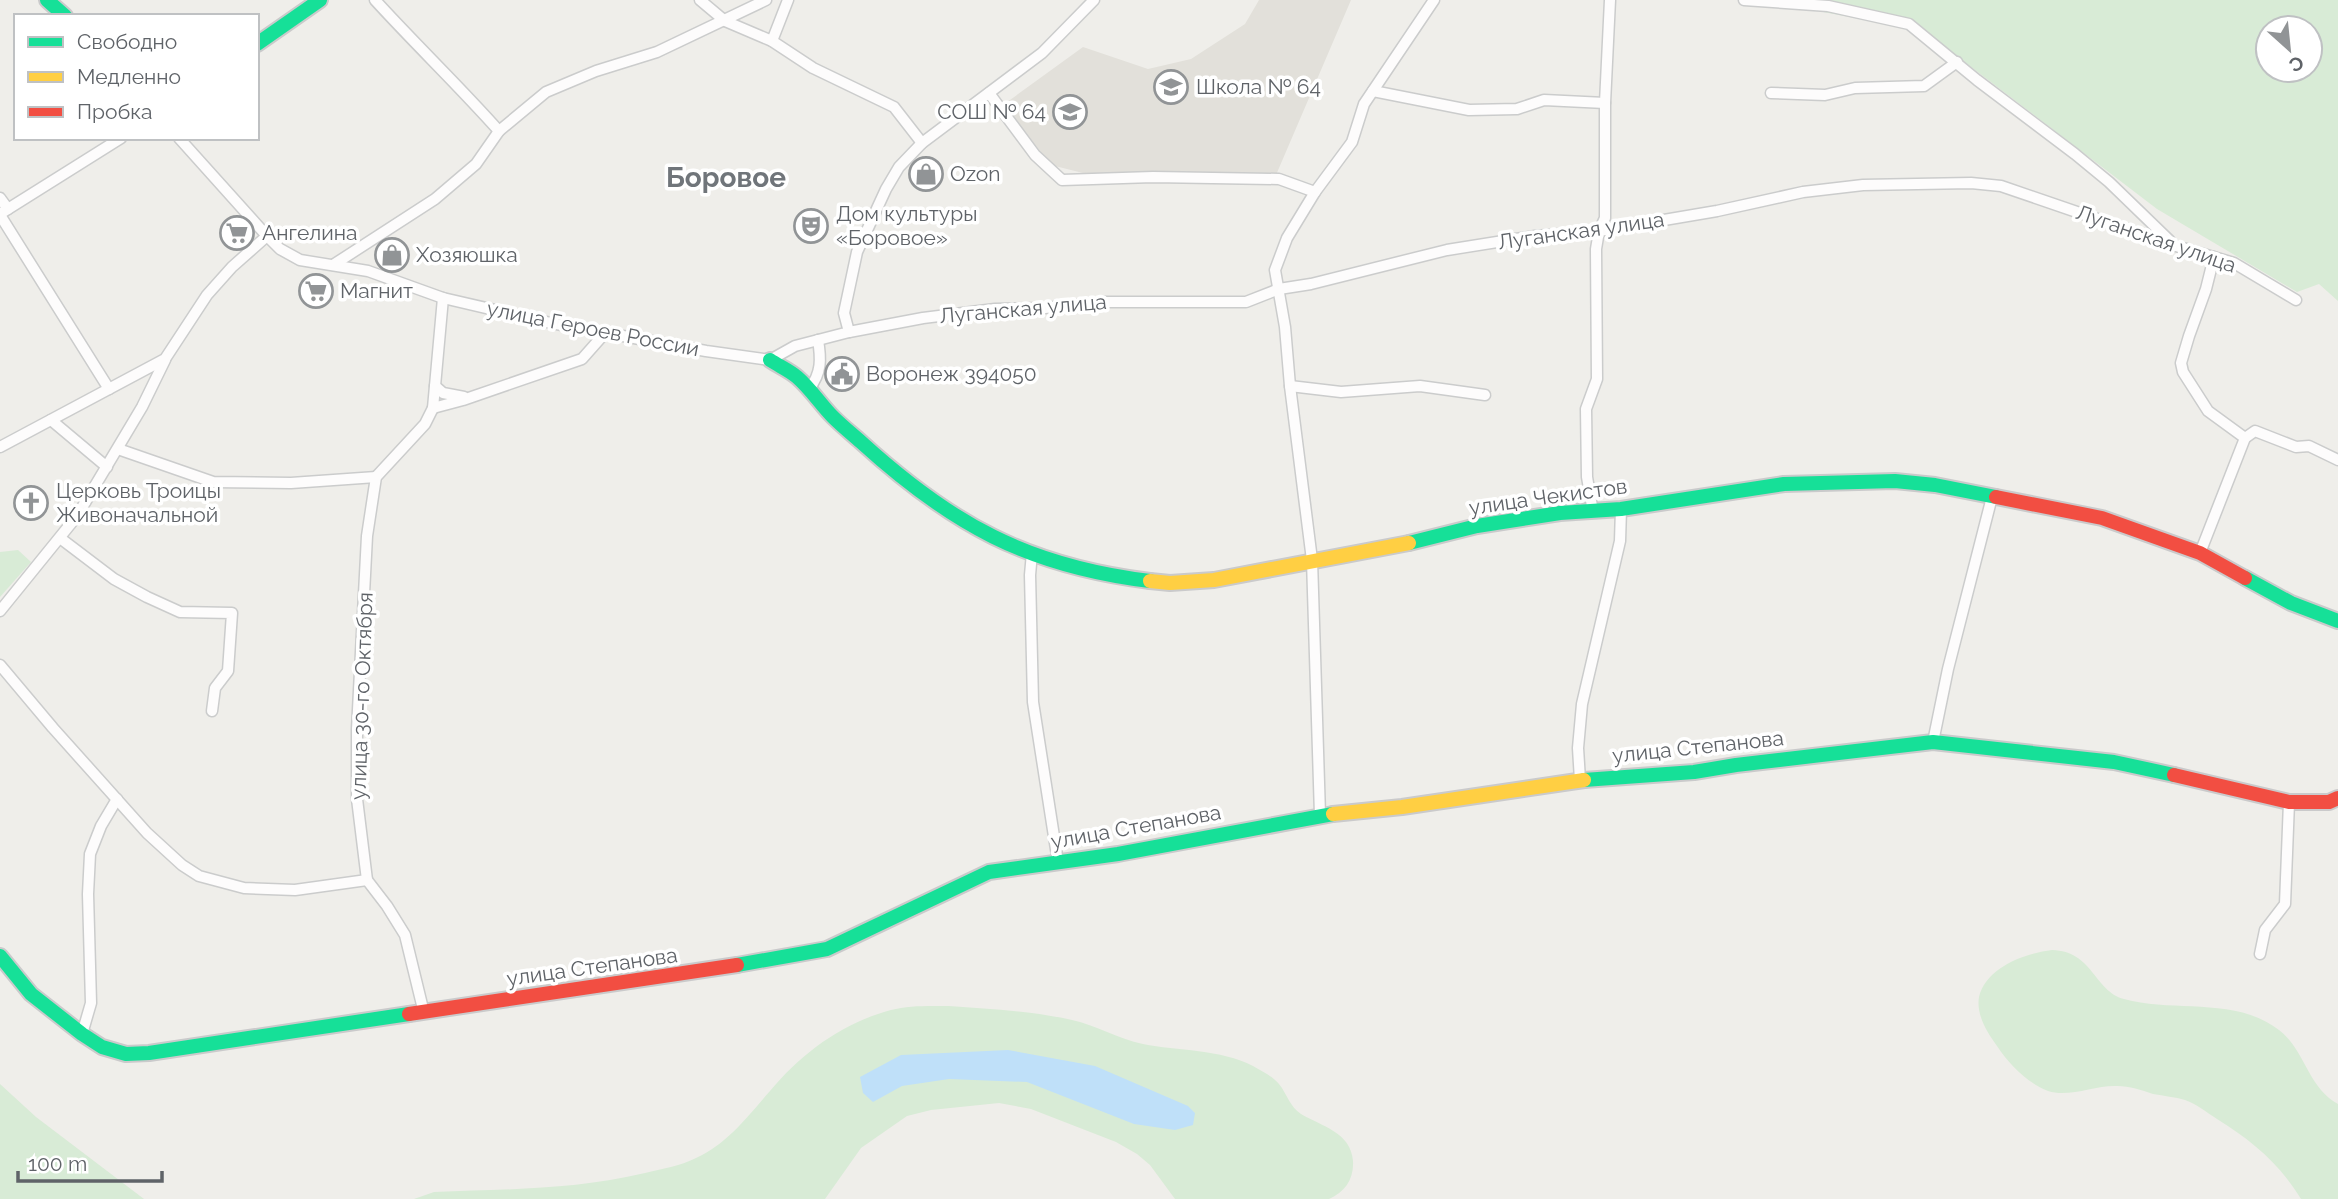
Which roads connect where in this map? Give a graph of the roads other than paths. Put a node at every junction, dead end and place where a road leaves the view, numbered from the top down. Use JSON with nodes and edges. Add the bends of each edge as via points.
{"nodes":[{"id":1,"x":47,"y":0,"type":"edge"},
{"id":2,"x":320,"y":0,"type":"edge"},
{"id":3,"x":375,"y":0,"type":"edge"},
{"id":4,"x":700,"y":0,"type":"edge"},
{"id":5,"x":766,"y":0,"type":"edge"},
{"id":6,"x":788,"y":0,"type":"edge"},
{"id":7,"x":1094,"y":0,"type":"edge"},
{"id":8,"x":1434,"y":0,"type":"edge"},
{"id":9,"x":1610,"y":0,"type":"edge"},
{"id":10,"x":1744,"y":0,"type":"edge"},
{"id":11,"x":63,"y":14,"type":"edge"},
{"id":12,"x":725,"y":22,"type":"junction"},
{"id":13,"x":772,"y":41,"type":"junction"},
{"id":14,"x":259,"y":43,"type":"edge"},
{"id":15,"x":1957,"y":62,"type":"junction"},
{"id":16,"x":1373,"y":91,"type":"junction"},
{"id":17,"x":989,"y":93,"type":"junction"},
{"id":18,"x":1771,"y":93,"type":"dead end"},
{"id":19,"x":1605,"y":103,"type":"junction"},
{"id":20,"x":499,"y":131,"type":"junction"},
{"id":21,"x":118,"y":140,"type":"edge"},
{"id":22,"x":181,"y":140,"type":"edge"},
{"id":23,"x":922,"y":143,"type":"junction"},
{"id":24,"x":1315,"y":192,"type":"junction"},
{"id":25,"x":0,"y":198,"type":"edge"},
{"id":26,"x":3,"y":213,"type":"edge"},
{"id":27,"x":1599,"y":231,"type":"junction"},
{"id":28,"x":267,"y":236,"type":"junction"},
{"id":29,"x":2176,"y":246,"type":"junction"},
{"id":30,"x":2214,"y":257,"type":"junction"},
{"id":31,"x":334,"y":265,"type":"junction"},
{"id":32,"x":1279,"y":289,"type":"junction"},
{"id":33,"x":443,"y":298,"type":"junction"},
{"id":34,"x":2296,"y":300,"type":"dead end"},
{"id":35,"x":849,"y":332,"type":"junction"},
{"id":36,"x":605,"y":333,"type":"junction"},
{"id":37,"x":818,"y":340,"type":"junction"},
{"id":38,"x":165,"y":359,"type":"junction"},
{"id":39,"x":770,"y":360,"type":"junction"},
{"id":40,"x":435,"y":386,"type":"junction"},
{"id":41,"x":1290,"y":386,"type":"junction"},
{"id":42,"x":809,"y":388,"type":"junction"},
{"id":43,"x":109,"y":389,"type":"junction"},
{"id":44,"x":1485,"y":395,"type":"dead end"},
{"id":45,"x":471,"y":397,"type":"junction"},
{"id":46,"x":433,"y":408,"type":"junction"},
{"id":47,"x":51,"y":420,"type":"junction"},
{"id":48,"x":2245,"y":438,"type":"junction"},
{"id":49,"x":0,"y":447,"type":"edge"},
{"id":50,"x":118,"y":449,"type":"junction"},
{"id":51,"x":2338,"y":460,"type":"edge"},
{"id":52,"x":107,"y":467,"type":"junction"},
{"id":53,"x":376,"y":477,"type":"junction"},
{"id":54,"x":1992,"y":497,"type":"junction"},
{"id":55,"x":1621,"y":509,"type":"junction"},
{"id":56,"x":1594,"y":512,"type":"junction"},
{"id":57,"x":60,"y":538,"type":"junction"},
{"id":58,"x":1032,"y":553,"type":"junction"},
{"id":59,"x":2200,"y":553,"type":"junction"},
{"id":60,"x":1312,"y":560,"type":"junction"},
{"id":61,"x":0,"y":611,"type":"edge"},
{"id":62,"x":2338,"y":621,"type":"edge"},
{"id":63,"x":0,"y":665,"type":"edge"},
{"id":64,"x":212,"y":711,"type":"dead end"},
{"id":65,"x":1933,"y":742,"type":"junction"},
{"id":66,"x":1580,"y":780,"type":"junction"},
{"id":67,"x":117,"y":799,"type":"junction"},
{"id":68,"x":2333,"y":800,"type":"edge"},
{"id":69,"x":2289,"y":803,"type":"junction"},
{"id":70,"x":1320,"y":815,"type":"junction"},
{"id":71,"x":1058,"y":862,"type":"junction"},
{"id":72,"x":367,"y":880,"type":"junction"},
{"id":73,"x":2260,"y":954,"type":"dead end"},
{"id":74,"x":0,"y":956,"type":"edge"},
{"id":75,"x":424,"y":1013,"type":"junction"},
{"id":76,"x":82,"y":1034,"type":"junction"}],
"edges":[{"from":1,"to":11,"type":"street"},
{"from":2,"to":14,"type":"street"},
{"from":3,"to":20,"type":"street"},
{"from":4,"to":12,"type":"street"},
{"from":5,"to":12,"type":"street"},
{"from":6,"to":13,"type":"street"},
{"from":7,"to":17,"type":"street","via":[[1042,53]]},
{"from":8,"to":16,"type":"street"},
{"from":9,"to":19,"type":"street"},
{"from":10,"to":15,"type":"street","via":[[1828,6],[1909,24]]},
{"from":12,"to":13,"type":"street"},
{"from":12,"to":20,"type":"street","via":[[546,92]]},
{"from":13,"to":23,"type":"street","via":[[813,68],[894,107]]},
{"from":15,"to":18,"type":"street","via":[[1924,86],[1855,88],[1825,95]]},
{"from":15,"to":29,"type":"street","via":[[2100,175]]},
{"from":16,"to":19,"type":"street","via":[[1469,110],[1517,109],[1544,100]]},
{"from":16,"to":24,"type":"street","via":[[1352,142]]},
{"from":17,"to":23,"type":"street"},
{"from":17,"to":24,"type":"street","via":[[1035,155],[1062,180],[1279,179]]},
{"from":19,"to":27,"type":"street","via":[[1605,218]]},
{"from":20,"to":31,"type":"street","via":[[476,164],[435,199]]},
{"from":21,"to":26,"type":"street"},
{"from":22,"to":28,"type":"street","name":"улица Героев России"},
{"from":23,"to":35,"type":"street","via":[[886,189],[857,252],[844,313]]},
{"from":24,"to":32,"type":"street","via":[[1287,238],[1275,270]]},
{"from":25,"to":26,"type":"street"},
{"from":26,"to":43,"type":"street"},
{"from":27,"to":29,"type":"street","name":"Луганская улица","via":[[1803,192],[1863,185],[1970,183],[2001,186]]},
{"from":27,"to":32,"type":"street","name":"Луганская улица","via":[[1447,250]]},
{"from":27,"to":56,"type":"street","via":[[1597,379],[1586,409],[1587,477]]},
{"from":28,"to":31,"type":"street","name":"улица Героев России","via":[[300,260]]},
{"from":28,"to":38,"type":"street","via":[[206,295]]},
{"from":29,"to":30,"type":"street","name":"Луганская улица"},
{"from":30,"to":34,"type":"street","name":"Луганская улица","via":[[2234,263]]},
{"from":30,"to":48,"type":"street","via":[[2181,363],[2208,411]]},
{"from":31,"to":33,"type":"street","name":"улица Героев России","via":[[368,271]]},
{"from":32,"to":35,"type":"street","name":"Луганская улица","via":[[1246,302],[1102,302],[995,309]]},
{"from":32,"to":41,"type":"street"},
{"from":33,"to":36,"type":"street","name":"улица Героев России"},
{"from":33,"to":40,"type":"street"},
{"from":35,"to":37,"type":"street"},
{"from":36,"to":39,"type":"street","name":"улица Героев России"},
{"from":36,"to":45,"type":"street","via":[[582,359]]},
{"from":37,"to":39,"type":"street"},
{"from":37,"to":42,"type":"street","via":[[820,369]]},
{"from":38,"to":43,"type":"street"},
{"from":38,"to":50,"type":"street"},
{"from":39,"to":42,"type":"street","name":"улица Чекистов"},
{"from":40,"to":45,"type":"street","via":[[443,393]]},
{"from":40,"to":46,"type":"street"},
{"from":41,"to":44,"type":"street","via":[[1341,392],[1420,386]]},
{"from":41,"to":60,"type":"street"},
{"from":42,"to":58,"type":"street","name":"улица Чекистов","via":[[833,417],[937,506],[1009,546]]},
{"from":43,"to":47,"type":"street"},
{"from":45,"to":46,"type":"street"},
{"from":46,"to":53,"type":"street","via":[[425,424]]},
{"from":47,"to":49,"type":"street"},
{"from":47,"to":52,"type":"street"},
{"from":48,"to":51,"type":"street","via":[[2255,432],[2296,447],[2309,446]]},
{"from":48,"to":59,"type":"street"},
{"from":50,"to":52,"type":"street"},
{"from":50,"to":53,"type":"street","via":[[213,482]]},
{"from":52,"to":57,"type":"street"},
{"from":53,"to":72,"type":"street","name":"улица 30-го Октября","via":[[367,536],[357,729],[357,799]]},
{"from":54,"to":55,"type":"street","name":"улица Чекистов","via":[[1895,481],[1784,484]]},
{"from":54,"to":59,"type":"street","name":"улица Чекистов","via":[[2102,518]]},
{"from":54,"to":65,"type":"street"},
{"from":55,"to":56,"type":"street","name":"улица Чекистов"},
{"from":55,"to":66,"type":"street","via":[[1620,541],[1581,704]]},
{"from":56,"to":60,"type":"street","name":"улица Чекистов","via":[[1477,526],[1398,546]]},
{"from":57,"to":61,"type":"street"},
{"from":57,"to":64,"type":"street","via":[[114,579],[180,612],[232,613],[228,671],[215,688]]},
{"from":58,"to":60,"type":"street","name":"улица Чекистов","via":[[1110,576],[1170,583],[1214,580]]},
{"from":58,"to":71,"type":"street","via":[[1033,702]]},
{"from":59,"to":62,"type":"street","name":"улица Чекистов","via":[[2291,603]]},
{"from":60,"to":70,"type":"street"},
{"from":63,"to":67,"type":"street"},
{"from":65,"to":66,"type":"street","name":"улица Степанова","via":[[1695,772]]},
{"from":65,"to":69,"type":"street","name":"улица Степанова","via":[[2114,762]]},
{"from":66,"to":70,"type":"street","name":"улица Степанова"},
{"from":67,"to":72,"type":"street","via":[[164,849],[199,876],[244,888],[295,890]]},
{"from":67,"to":76,"type":"street","via":[[90,854],[91,1003]]},
{"from":68,"to":69,"type":"street","name":"улица Степанова"},
{"from":69,"to":73,"type":"street","via":[[2285,904],[2265,930]]},
{"from":70,"to":71,"type":"street","name":"улица Степанова"},
{"from":71,"to":75,"type":"street","name":"улица Степанова","via":[[989,872],[828,949]]},
{"from":72,"to":75,"type":"street","via":[[405,935]]},
{"from":74,"to":76,"type":"street","name":"улица Степанова","via":[[31,994]]},
{"from":75,"to":76,"type":"street","name":"улица Степанова","via":[[149,1053],[126,1054]]}]}
